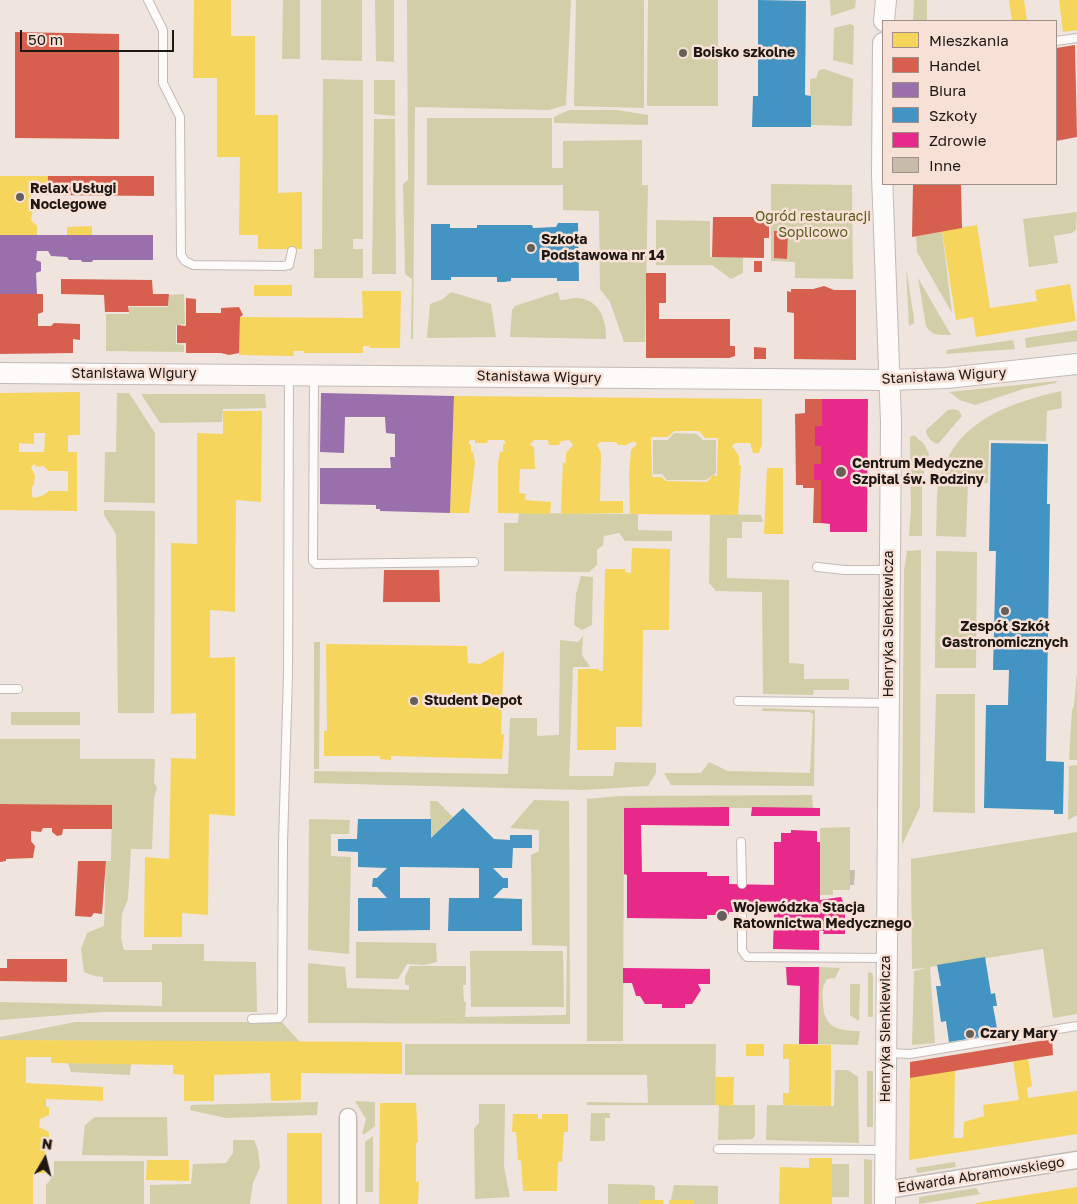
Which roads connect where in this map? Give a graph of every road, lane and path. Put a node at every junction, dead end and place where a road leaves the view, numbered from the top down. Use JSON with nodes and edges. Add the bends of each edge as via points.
{"nodes":[{"id":1,"x":148,"y":0,"type":"edge"},
{"id":2,"x":886,"y":0,"type":"edge"},
{"id":3,"x":884,"y":20,"type":"edge"},
{"id":4,"x":1077,"y":38,"type":"edge"},
{"id":5,"x":1057,"y":41,"type":"edge"},
{"id":6,"x":882,"y":185,"type":"edge"},
{"id":7,"x":292,"y":251,"type":"dead end"},
{"id":8,"x":1077,"y":364,"type":"edge"},
{"id":9,"x":0,"y":373,"type":"edge"},
{"id":10,"x":289,"y":374,"type":"junction"},
{"id":11,"x":314,"y":375,"type":"junction"},
{"id":12,"x":890,"y":380,"type":"junction"},
{"id":13,"x":474,"y":562,"type":"dead end"},
{"id":14,"x":816,"y":566,"type":"dead end"},
{"id":15,"x":888,"y":570,"type":"junction"},
{"id":16,"x":0,"y":689,"type":"edge"},
{"id":17,"x":18,"y":689,"type":"dead end"},
{"id":18,"x":738,"y":700,"type":"dead end"},
{"id":19,"x":889,"y":703,"type":"junction"},
{"id":20,"x":742,"y":842,"type":"dead end"},
{"id":21,"x":742,"y":884,"type":"dead end"},
{"id":22,"x":742,"y":912,"type":"dead end"},
{"id":23,"x":887,"y":958,"type":"junction"},
{"id":24,"x":252,"y":1019,"type":"dead end"},
{"id":25,"x":1077,"y":1026,"type":"edge"},
{"id":26,"x":886,"y":1053,"type":"junction"},
{"id":27,"x":348,"y":1117,"type":"dead end"},
{"id":28,"x":718,"y":1149,"type":"dead end"},
{"id":29,"x":885,"y":1150,"type":"junction"},
{"id":30,"x":1077,"y":1160,"type":"edge"},
{"id":31,"x":886,"y":1197,"type":"edge"},
{"id":32,"x":348,"y":1204,"type":"edge"}],
"edges":[{"from":1,"to":7,"type":"lane","via":[[163,30],[164,83],[180,117],[181,255],[194,265],[283,266],[289,265]]},
{"from":2,"to":3,"type":"street"},
{"from":4,"to":5,"type":"lane"},
{"from":6,"to":12,"type":"street","name":"Henryka Sienkiewicza"},
{"from":8,"to":12,"type":"street","name":"Stanisława Wigury","via":[[955,377]]},
{"from":9,"to":10,"type":"street","name":"Stanisława Wigury"},
{"from":10,"to":11,"type":"street","name":"Stanisława Wigury"},
{"from":10,"to":24,"type":"lane","via":[[282,1009],[279,1018]]},
{"from":11,"to":12,"type":"street","name":"Stanisława Wigury"},
{"from":11,"to":13,"type":"lane","via":[[313,561],[316,564]]},
{"from":12,"to":15,"type":"street","name":"Henryka Sienkiewicza"},
{"from":14,"to":15,"type":"lane"},
{"from":15,"to":19,"type":"street","name":"Henryka Sienkiewicza"},
{"from":16,"to":17,"type":"lane"},
{"from":18,"to":19,"type":"lane"},
{"from":19,"to":23,"type":"street","name":"Henryka Sienkiewicza"},
{"from":20,"to":21,"type":"lane"},
{"from":22,"to":23,"type":"lane","via":[[742,950],[747,957]]},
{"from":23,"to":26,"type":"street","name":"Henryka Sienkiewicza"},
{"from":25,"to":26,"type":"lane","via":[[910,1054]]},
{"from":26,"to":29,"type":"street","name":"Henryka Sienkiewicza"},
{"from":27,"to":32,"type":"street"},
{"from":28,"to":29,"type":"lane"},
{"from":29,"to":31,"type":"street","name":"Henryka Sienkiewicza"},
{"from":30,"to":31,"type":"street","name":"Edwarda Abramowskiego"}]}
